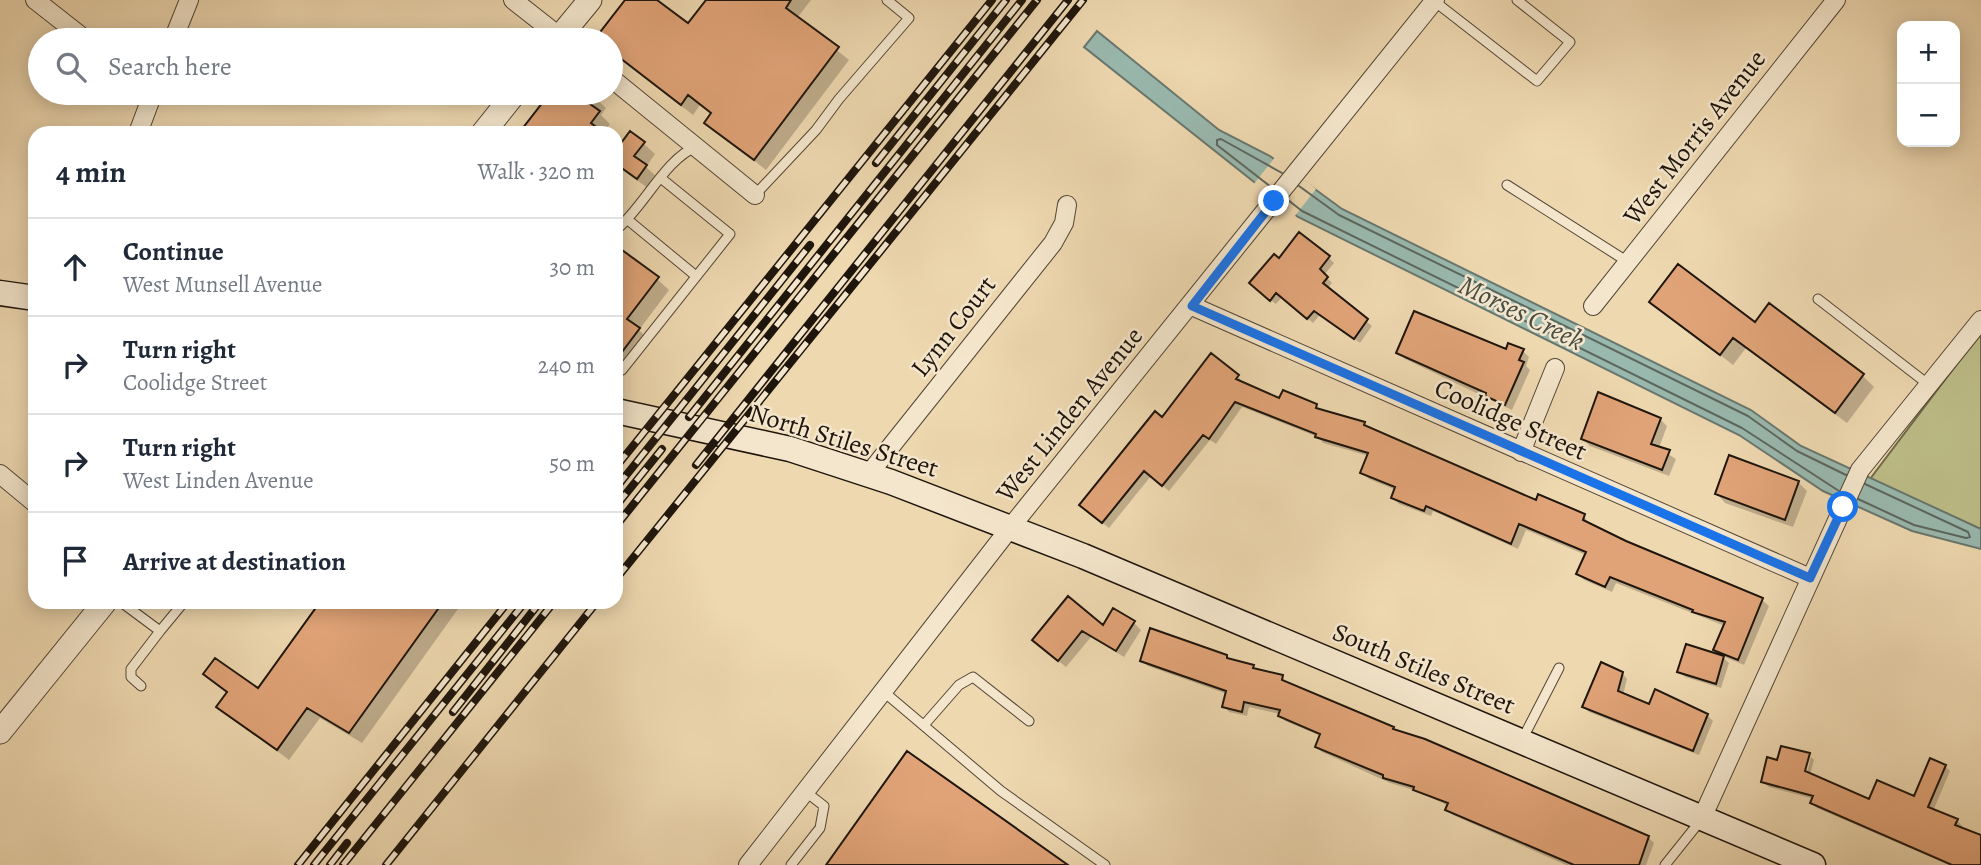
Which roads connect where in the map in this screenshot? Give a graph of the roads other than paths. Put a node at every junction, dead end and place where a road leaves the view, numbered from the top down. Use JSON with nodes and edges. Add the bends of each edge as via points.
{"nodes":[{"id":1,"x":35,"y":0,"type":"edge"},
{"id":2,"x":189,"y":0,"type":"edge"},
{"id":3,"x":513,"y":0,"type":"edge"},
{"id":4,"x":590,"y":0,"type":"edge"},
{"id":5,"x":887,"y":0,"type":"edge"},
{"id":6,"x":1434,"y":0,"type":"edge"},
{"id":7,"x":1517,"y":0,"type":"edge"},
{"id":8,"x":1836,"y":0,"type":"edge"},
{"id":9,"x":71,"y":28,"type":"edge"},
{"id":10,"x":178,"y":28,"type":"edge"},
{"id":11,"x":547,"y":28,"type":"edge"},
{"id":12,"x":568,"y":28,"type":"edge"},
{"id":13,"x":623,"y":88,"type":"edge"},
{"id":14,"x":148,"y":105,"type":"edge"},
{"id":15,"x":506,"y":105,"type":"edge"},
{"id":16,"x":140,"y":126,"type":"edge"},
{"id":17,"x":490,"y":126,"type":"edge"},
{"id":18,"x":696,"y":147,"type":"junction"},
{"id":19,"x":662,"y":179,"type":"junction"},
{"id":20,"x":1507,"y":185,"type":"dead end"},
{"id":21,"x":755,"y":195,"type":"joint"},
{"id":22,"x":1067,"y":205,"type":"dead end"},
{"id":23,"x":628,"y":220,"type":"junction"},
{"id":24,"x":623,"y":224,"type":"edge"},
{"id":25,"x":1628,"y":262,"type":"junction"},
{"id":26,"x":696,"y":276,"type":"junction"},
{"id":27,"x":0,"y":293,"type":"edge"},
{"id":28,"x":28,"y":297,"type":"edge"},
{"id":29,"x":1818,"y":299,"type":"dead end"},
{"id":30,"x":1192,"y":306,"type":"junction"},
{"id":31,"x":1593,"y":306,"type":"dead end"},
{"id":32,"x":1981,"y":320,"type":"edge"},
{"id":33,"x":1555,"y":368,"type":"dead end"},
{"id":34,"x":623,"y":369,"type":"edge"},
{"id":35,"x":1928,"y":385,"type":"junction"},
{"id":36,"x":623,"y":413,"type":"edge"},
{"id":37,"x":1521,"y":452,"type":"junction"},
{"id":38,"x":0,"y":474,"type":"edge"},
{"id":39,"x":869,"y":475,"type":"junction"},
{"id":40,"x":28,"y":497,"type":"edge"},
{"id":41,"x":1010,"y":528,"type":"junction"},
{"id":42,"x":1810,"y":578,"type":"junction"},
{"id":43,"x":99,"y":609,"type":"edge"},
{"id":44,"x":130,"y":609,"type":"edge"},
{"id":45,"x":178,"y":609,"type":"edge"},
{"id":46,"x":160,"y":631,"type":"junction"},
{"id":47,"x":1559,"y":668,"type":"dead end"},
{"id":48,"x":141,"y":686,"type":"dead end"},
{"id":49,"x":884,"y":692,"type":"junction"},
{"id":50,"x":1029,"y":721,"type":"dead end"},
{"id":51,"x":924,"y":725,"type":"junction"},
{"id":52,"x":0,"y":732,"type":"edge"},
{"id":53,"x":1521,"y":741,"type":"junction"},
{"id":54,"x":806,"y":792,"type":"junction"},
{"id":55,"x":1702,"y":818,"type":"junction"},
{"id":56,"x":748,"y":865,"type":"edge"},
{"id":57,"x":791,"y":865,"type":"edge"},
{"id":58,"x":1105,"y":865,"type":"edge"},
{"id":59,"x":1665,"y":865,"type":"edge"},
{"id":60,"x":1813,"y":865,"type":"edge"}],
"edges":[{"from":1,"to":9,"type":"street"},
{"from":2,"to":10,"type":"street"},
{"from":3,"to":11,"type":"street"},
{"from":4,"to":12,"type":"street"},
{"from":5,"to":21,"type":"lane","via":[[909,18]]},
{"from":6,"to":7,"type":"lane","via":[[1537,81],[1570,42]]},
{"from":6,"to":30,"type":"street","name":"West Linden Avenue"},
{"from":8,"to":25,"type":"street","name":"West Morris Avenue"},
{"from":13,"to":18,"type":"street"},
{"from":14,"to":16,"type":"street"},
{"from":15,"to":17,"type":"street"},
{"from":18,"to":19,"type":"lane","via":[[683,152]]},
{"from":18,"to":21,"type":"street"},
{"from":19,"to":23,"type":"lane"},
{"from":19,"to":26,"type":"lane","via":[[730,233]]},
{"from":20,"to":25,"type":"lane"},
{"from":22,"to":39,"type":"street","name":"Lynn Court","via":[[1053,243]]},
{"from":23,"to":24,"type":"lane"},
{"from":23,"to":26,"type":"lane"},
{"from":25,"to":31,"type":"street","name":"West Morris Avenue"},
{"from":26,"to":34,"type":"lane"},
{"from":27,"to":28,"type":"main road"},
{"from":29,"to":35,"type":"lane"},
{"from":30,"to":37,"type":"street","name":"Coolidge Street"},
{"from":30,"to":41,"type":"street","name":"West Linden Avenue"},
{"from":32,"to":35,"type":"street"},
{"from":33,"to":37,"type":"street"},
{"from":35,"to":42,"type":"street","via":[[1860,470]]},
{"from":36,"to":39,"type":"main road","name":"North Stiles Street","via":[[790,449]]},
{"from":37,"to":42,"type":"street","name":"Coolidge Street"},
{"from":38,"to":40,"type":"street"},
{"from":39,"to":41,"type":"main road","name":"North Stiles Street"},
{"from":41,"to":49,"type":"street","name":"West Linden Avenue"},
{"from":41,"to":53,"type":"main road","name":"South Stiles Street"},
{"from":42,"to":55,"type":"street"},
{"from":43,"to":52,"type":"street"},
{"from":44,"to":46,"type":"lane"},
{"from":45,"to":46,"type":"lane"},
{"from":46,"to":48,"type":"lane","via":[[131,669],[131,677]]},
{"from":47,"to":53,"type":"lane"},
{"from":49,"to":51,"type":"lane"},
{"from":49,"to":54,"type":"street","name":"West Linden Avenue"},
{"from":50,"to":51,"type":"lane","via":[[973,677],[959,685]]},
{"from":51,"to":58,"type":"lane","via":[[1001,790]]},
{"from":53,"to":55,"type":"main road","name":"South Stiles Street"},
{"from":54,"to":56,"type":"street","name":"West Linden Avenue"},
{"from":54,"to":57,"type":"lane","via":[[824,806],[820,828]]},
{"from":55,"to":59,"type":"lane"},
{"from":55,"to":60,"type":"main road","name":"South Stiles Street"}]}
